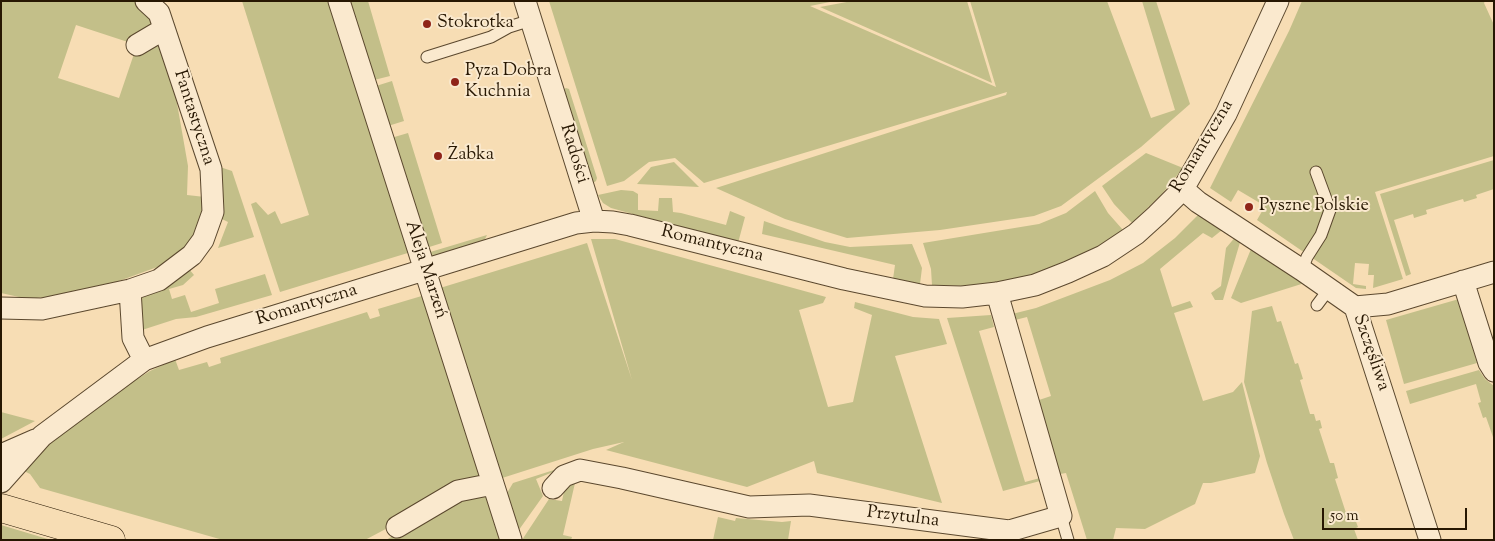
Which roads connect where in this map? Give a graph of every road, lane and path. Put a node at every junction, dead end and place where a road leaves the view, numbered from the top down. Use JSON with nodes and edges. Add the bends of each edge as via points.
{"nodes":[{"id":1,"x":146,"y":1,"type":"edge"},
{"id":2,"x":339,"y":1,"type":"edge"},
{"id":3,"x":1278,"y":1,"type":"edge"},
{"id":4,"x":528,"y":11,"type":"edge"},
{"id":5,"x":164,"y":29,"type":"junction"},
{"id":6,"x":137,"y":45,"type":"dead end"},
{"id":7,"x":427,"y":58,"type":"dead end"},
{"id":8,"x":1316,"y":172,"type":"dead end"},
{"id":9,"x":1183,"y":188,"type":"junction"},
{"id":10,"x":594,"y":221,"type":"junction"},
{"id":11,"x":425,"y":270,"type":"junction"},
{"id":12,"x":1302,"y":270,"type":"junction"},
{"id":13,"x":1494,"y":272,"type":"edge"},
{"id":14,"x":1463,"y":281,"type":"junction"},
{"id":15,"x":130,"y":290,"type":"junction"},
{"id":16,"x":997,"y":293,"type":"junction"},
{"id":17,"x":1355,"y":307,"type":"junction"},
{"id":18,"x":1,"y":308,"type":"edge"},
{"id":19,"x":144,"y":360,"type":"junction"},
{"id":20,"x":1494,"y":371,"type":"edge"},
{"id":21,"x":42,"y":436,"type":"junction"},
{"id":22,"x":1,"y":455,"type":"edge"},
{"id":23,"x":1,"y":482,"type":"edge"},
{"id":24,"x":493,"y":484,"type":"junction"},
{"id":25,"x":553,"y":488,"type":"dead end"},
{"id":26,"x":1,"y":508,"type":"edge"},
{"id":27,"x":1060,"y":516,"type":"junction"},
{"id":28,"x":397,"y":527,"type":"dead end"},
{"id":29,"x":110,"y":540,"type":"edge"},
{"id":30,"x":511,"y":540,"type":"edge"},
{"id":31,"x":1068,"y":540,"type":"edge"},
{"id":32,"x":1430,"y":540,"type":"edge"}],
"edges":[{"from":1,"to":5,"type":"street","name":"Fantastyczna","via":[[159,13]]},
{"from":2,"to":11,"type":"street","name":"Aleja Marzeń"},
{"from":3,"to":9,"type":"street","name":"Romantyczna","via":[[1226,114]]},
{"from":4,"to":7,"type":"lane","via":[[491,37]]},
{"from":4,"to":10,"type":"street","name":"Radości"},
{"from":5,"to":6,"type":"street"},
{"from":5,"to":15,"type":"street","name":"Fantastyczna","via":[[211,169],[213,212],[203,240],[192,255],[159,280]]},
{"from":8,"to":12,"type":"lane","via":[[1330,210],[1322,235]]},
{"from":9,"to":12,"type":"street","name":"Szczęśliwa","via":[[1198,202]]},
{"from":9,"to":16,"type":"street","name":"Romantyczna","via":[[1136,234],[1102,256],[1035,285]]},
{"from":10,"to":11,"type":"street","name":"Romantyczna","via":[[576,223]]},
{"from":10,"to":16,"type":"street","name":"Romantyczna","via":[[639,227],[925,296]]},
{"from":11,"to":19,"type":"street","name":"Romantyczna","via":[[207,337]]},
{"from":11,"to":24,"type":"street","name":"Aleja Marzeń"},
{"from":12,"to":17,"type":"street","name":"Szczęśliwa","via":[[1323,297]]},
{"from":13,"to":14,"type":"street"},
{"from":14,"to":17,"type":"street","via":[[1388,304]]},
{"from":14,"to":20,"type":"street"},
{"from":15,"to":18,"type":"street","name":"Fantastyczna","via":[[42,309]]},
{"from":15,"to":19,"type":"street","via":[[133,338]]},
{"from":16,"to":27,"type":"street"},
{"from":17,"to":32,"type":"street","name":"Szczęśliwa"},
{"from":19,"to":21,"type":"street","name":"Romantyczna"},
{"from":21,"to":22,"type":"street","name":"Romantyczna"},
{"from":21,"to":23,"type":"street","name":"Romantyczna"},
{"from":24,"to":28,"type":"street","via":[[458,491]]},
{"from":24,"to":30,"type":"street","name":"Aleja Marzeń"},
{"from":25,"to":27,"type":"street","name":"Przytulna","via":[[564,476],[580,470],[749,507],[788,501],[1009,531]]},
{"from":26,"to":29,"type":"main road"},
{"from":27,"to":31,"type":"lane"}]}
